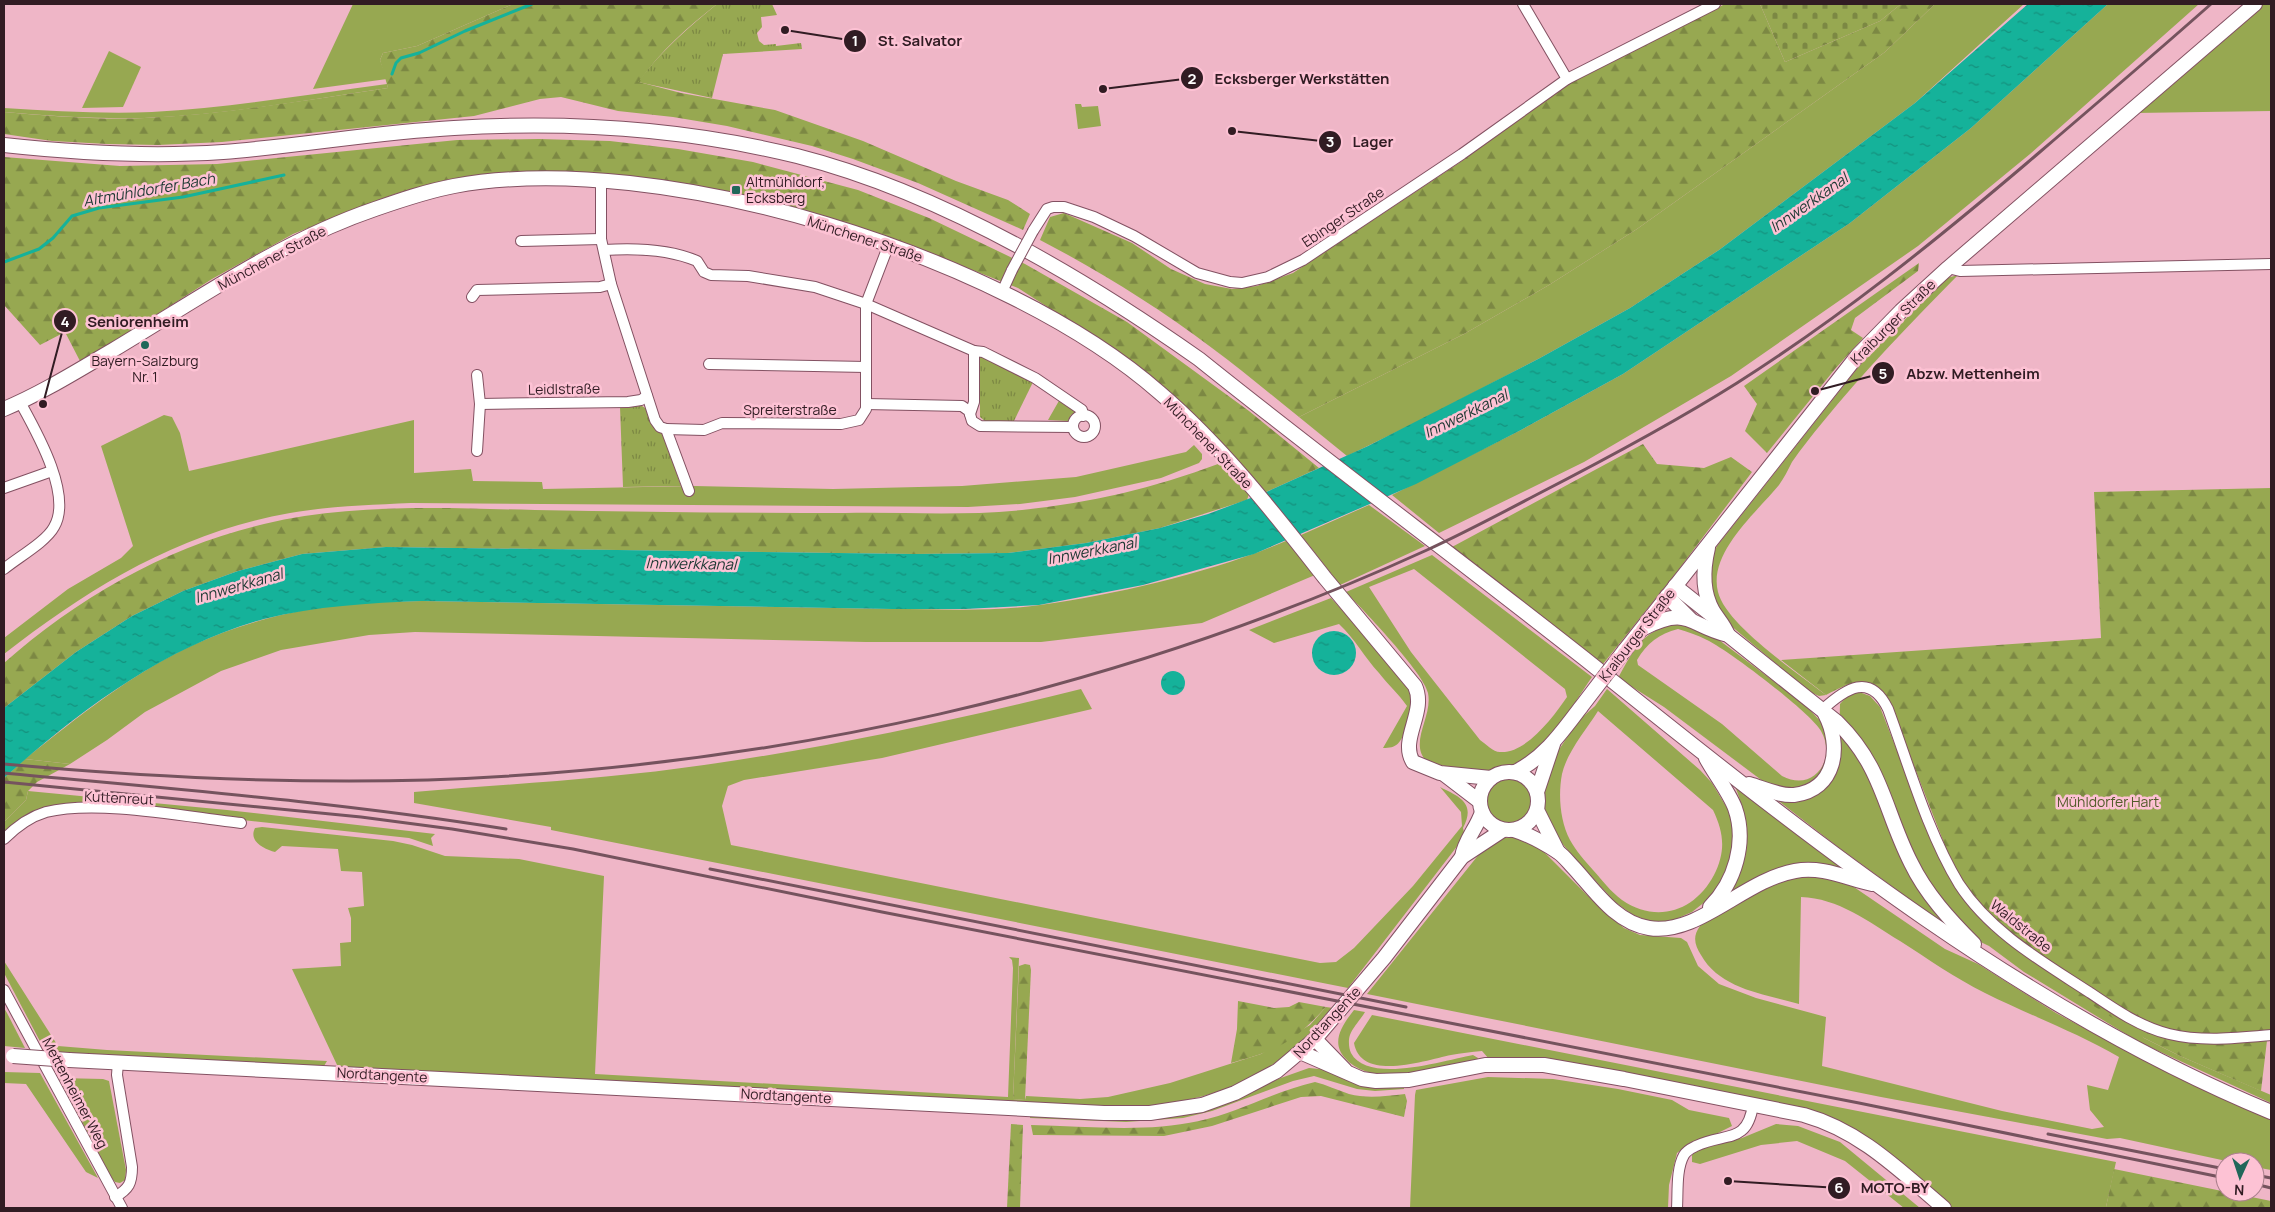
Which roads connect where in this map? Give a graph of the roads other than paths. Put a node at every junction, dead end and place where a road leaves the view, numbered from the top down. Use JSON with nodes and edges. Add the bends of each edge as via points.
{"nodes":[{"id":1,"x":1523,"y":4,"type":"edge"},
{"id":2,"x":1716,"y":4,"type":"edge"},
{"id":3,"x":2255,"y":4,"type":"edge"},
{"id":4,"x":1567,"y":79,"type":"junction"},
{"id":5,"x":4,"y":145,"type":"edge"},
{"id":6,"x":601,"y":181,"type":"junction"},
{"id":7,"x":521,"y":240,"type":"dead end"},
{"id":8,"x":601,"y":240,"type":"junction"},
{"id":9,"x":888,"y":244,"type":"junction"},
{"id":10,"x":604,"y":250,"type":"junction"},
{"id":11,"x":2271,"y":264,"type":"edge"},
{"id":12,"x":1948,"y":268,"type":"junction"},
{"id":13,"x":611,"y":284,"type":"junction"},
{"id":14,"x":1002,"y":292,"type":"junction"},
{"id":15,"x":472,"y":297,"type":"dead end"},
{"id":16,"x":866,"y":304,"type":"junction"},
{"id":17,"x":974,"y":351,"type":"junction"},
{"id":18,"x":708,"y":364,"type":"dead end"},
{"id":19,"x":866,"y":367,"type":"junction"},
{"id":20,"x":476,"y":375,"type":"dead end"},
{"id":21,"x":647,"y":396,"type":"junction"},
{"id":22,"x":20,"y":402,"type":"junction"},
{"id":23,"x":480,"y":404,"type":"junction"},
{"id":24,"x":866,"y":404,"type":"junction"},
{"id":25,"x":4,"y":409,"type":"edge"},
{"id":26,"x":970,"y":414,"type":"junction"},
{"id":27,"x":1083,"y":416,"type":"junction"},
{"id":28,"x":1073,"y":427,"type":"junction"},
{"id":29,"x":666,"y":429,"type":"junction"},
{"id":30,"x":477,"y":451,"type":"dead end"},
{"id":31,"x":52,"y":471,"type":"junction"},
{"id":32,"x":4,"y":488,"type":"edge"},
{"id":33,"x":688,"y":490,"type":"dead end"},
{"id":34,"x":1709,"y":545,"type":"junction"},
{"id":35,"x":4,"y":569,"type":"edge"},
{"id":36,"x":1671,"y":591,"type":"junction"},
{"id":37,"x":1690,"y":619,"type":"junction"},
{"id":38,"x":1642,"y":629,"type":"junction"},
{"id":39,"x":1726,"y":630,"type":"junction"},
{"id":40,"x":1822,"y":710,"type":"junction"},
{"id":41,"x":1553,"y":744,"type":"junction"},
{"id":42,"x":1704,"y":753,"type":"junction"},
{"id":43,"x":1515,"y":772,"type":"junction"},
{"id":44,"x":1440,"y":773,"type":"junction"},
{"id":45,"x":1491,"y":778,"type":"junction"},
{"id":46,"x":1741,"y":782,"type":"junction"},
{"id":47,"x":1537,"y":792,"type":"junction"},
{"id":48,"x":1480,"y":806,"type":"junction"},
{"id":49,"x":1537,"y":810,"type":"junction"},
{"id":50,"x":242,"y":823,"type":"dead end"},
{"id":51,"x":1509,"y":830,"type":"junction"},
{"id":52,"x":4,"y":839,"type":"edge"},
{"id":53,"x":1558,"y":852,"type":"junction"},
{"id":54,"x":1462,"y":857,"type":"junction"},
{"id":55,"x":1878,"y":885,"type":"junction"},
{"id":56,"x":1702,"y":915,"type":"junction"},
{"id":57,"x":1989,"y":962,"type":"junction"},
{"id":58,"x":4,"y":990,"type":"edge"},
{"id":59,"x":2271,"y":1035,"type":"edge"},
{"id":60,"x":1315,"y":1038,"type":"junction"},
{"id":61,"x":1300,"y":1052,"type":"junction"},
{"id":62,"x":8,"y":1056,"type":"edge"},
{"id":63,"x":118,"y":1062,"type":"junction"},
{"id":64,"x":1345,"y":1070,"type":"junction"},
{"id":65,"x":1753,"y":1105,"type":"junction"},
{"id":66,"x":2271,"y":1112,"type":"edge"},
{"id":67,"x":115,"y":1197,"type":"junction"},
{"id":68,"x":122,"y":1208,"type":"edge"},
{"id":69,"x":1677,"y":1208,"type":"edge"},
{"id":70,"x":1944,"y":1208,"type":"edge"}],
"edges":[{"from":1,"to":4,"type":"street"},
{"from":2,"to":4,"type":"street","name":"Ebinger Straße"},
{"from":3,"to":12,"type":"main road","name":"Kraiburger Straße"},
{"from":4,"to":14,"type":"street","name":"Ebinger Straße","bridge":true,"via":[[1303,260],[1255,282],[1230,282],[1197,273],[1094,217],[1064,207],[1053,207],[1047,209],[1033,231]]},
{"from":5,"to":42,"type":"main road","via":[[76,152],[172,154],[224,152],[449,128],[572,124],[673,133],[736,143],[791,155],[870,179],[936,206],[1060,269],[1133,313],[1199,359]]},
{"from":6,"to":8,"type":"street"},
{"from":6,"to":9,"type":"main road","name":"Münchener Straße","via":[[726,199]]},
{"from":6,"to":22,"type":"main road","name":"Münchener Straße","via":[[542,179],[469,184],[427,192],[370,211],[278,252]]},
{"from":7,"to":8,"type":"street"},
{"from":8,"to":10,"type":"street"},
{"from":9,"to":14,"type":"main road","name":"Münchener Straße"},
{"from":9,"to":16,"type":"street"},
{"from":10,"to":13,"type":"street"},
{"from":10,"to":16,"type":"street","via":[[667,253],[697,261],[704,272],[711,275],[781,280],[815,287]]},
{"from":11,"to":12,"type":"street","via":[[1960,272]]},
{"from":12,"to":34,"type":"main road","name":"Kraiburger Straße","via":[[1858,355]]},
{"from":13,"to":15,"type":"street","via":[[600,287],[477,290]]},
{"from":13,"to":21,"type":"street"},
{"from":14,"to":44,"type":"main road","name":"Münchener Straße","via":[[1043,313],[1130,368],[1186,417],[1233,465],[1415,686],[1420,701],[1408,753],[1418,766]]},
{"from":16,"to":17,"type":"street"},
{"from":16,"to":19,"type":"street"},
{"from":17,"to":26,"type":"street","via":[[974,402]]},
{"from":17,"to":27,"type":"street","via":[[983,352],[1035,378],[1082,410]]},
{"from":18,"to":19,"type":"street"},
{"from":19,"to":24,"type":"street"},
{"from":20,"to":23,"type":"street"},
{"from":21,"to":23,"type":"street","name":"Leidlstraße","via":[[628,402]]},
{"from":21,"to":29,"type":"street","via":[[657,424]]},
{"from":22,"to":25,"type":"main road","name":"Münchener Straße"},
{"from":22,"to":31,"type":"street"},
{"from":23,"to":30,"type":"street"},
{"from":24,"to":26,"type":"street","via":[[962,406]]},
{"from":24,"to":29,"type":"street","name":"Spreiterstraße","via":[[859,420],[849,423],[722,423],[704,430]]},
{"from":26,"to":28,"type":"street","via":[[972,421],[980,426]]},
{"from":27,"to":28,"type":"street","via":[[1077,418]]},
{"from":27,"to":28,"type":"street","via":[[1093,420],[1092,433],[1086,437],[1079,436]]},
{"from":29,"to":33,"type":"street"},
{"from":31,"to":32,"type":"street"},
{"from":31,"to":35,"type":"street","via":[[59,509],[54,528]]},
{"from":34,"to":36,"type":"main road","name":"Kraiburger Straße"},
{"from":34,"to":39,"type":"main road","via":[[1705,561],[1705,588],[1713,611]]},
{"from":36,"to":37,"type":"main road"},
{"from":36,"to":38,"type":"main road","name":"Kraiburger Straße"},
{"from":36,"to":39,"type":"main road"},
{"from":37,"to":38,"type":"main road","via":[[1669,618]]},
{"from":37,"to":39,"type":"main road","via":[[1717,632]]},
{"from":38,"to":41,"type":"main road","name":"Kraiburger Straße","bridge":true},
{"from":39,"to":40,"type":"main road"},
{"from":40,"to":46,"type":"main road","via":[[1834,735],[1835,747],[1833,765],[1823,781],[1792,795]]},
{"from":40,"to":57,"type":"main road","via":[[1850,735],[1873,769],[1901,843],[1923,884]]},
{"from":40,"to":59,"type":"street","name":"Waldstraße","via":[[1855,687],[1873,689],[1880,695],[1953,873],[1984,915],[2025,949],[2124,1015],[2156,1030],[2206,1038]]},
{"from":41,"to":43,"type":"main road","name":"Kraiburger Straße"},
{"from":41,"to":47,"type":"main road","name":"Kraiburger Straße"},
{"from":42,"to":46,"type":"main road"},
{"from":42,"to":56,"type":"main road","via":[[1734,807],[1740,834],[1731,877],[1716,902]]},
{"from":43,"to":45,"type":"main road","via":[[1502,772]]},
{"from":43,"to":47,"type":"main road","via":[[1529,779]]},
{"from":44,"to":45,"type":"main road","name":"Münchener Straße"},
{"from":44,"to":48,"type":"main road","name":"Münchener Straße","via":[[1455,781]]},
{"from":45,"to":48,"type":"main road","via":[[1482,788]]},
{"from":46,"to":55,"type":"main road"},
{"from":47,"to":49,"type":"main road"},
{"from":48,"to":51,"type":"main road","via":[[1490,824]]},
{"from":48,"to":54,"type":"main road","name":"Nordtangente","via":[[1478,824]]},
{"from":49,"to":51,"type":"main road","via":[[1529,823]]},
{"from":49,"to":53,"type":"main road"},
{"from":50,"to":52,"type":"street","name":"Kuttenreut","via":[[107,809],[56,810],[23,823]]},
{"from":51,"to":53,"type":"main road","via":[[1529,835]]},
{"from":51,"to":54,"type":"main road","name":"Nordtangente"},
{"from":53,"to":56,"type":"main road","via":[[1610,907],[1630,923],[1648,928],[1674,928]]},
{"from":54,"to":60,"type":"main road","name":"Nordtangente","via":[[1384,958]]},
{"from":55,"to":56,"type":"main road","via":[[1831,872],[1795,871],[1755,885]]},
{"from":55,"to":57,"type":"main road"},
{"from":57,"to":66,"type":"main road","via":[[2081,1019]]},
{"from":58,"to":67,"type":"street","name":"Mettenheimer Weg"},
{"from":60,"to":61,"type":"main road","name":"Nordtangente"},
{"from":60,"to":64,"type":"main road"},
{"from":61,"to":63,"type":"main road","name":"Nordtangente","via":[[1277,1070],[1219,1100],[1184,1109],[1130,1114]]},
{"from":61,"to":64,"type":"main road"},
{"from":62,"to":63,"type":"main road","name":"Nordtangente","bridge":true},
{"from":63,"to":67,"type":"street","via":[[117,1075],[132,1179],[129,1188]]},
{"from":64,"to":65,"type":"main road","via":[[1362,1079],[1385,1082],[1484,1065],[1544,1065]]},
{"from":65,"to":69,"type":"street","via":[[1751,1118],[1743,1130],[1706,1141],[1687,1151],[1680,1167]]},
{"from":65,"to":70,"type":"main road","via":[[1820,1119],[1851,1133]]},
{"from":67,"to":68,"type":"street","name":"Mettenheimer Weg"}]}
